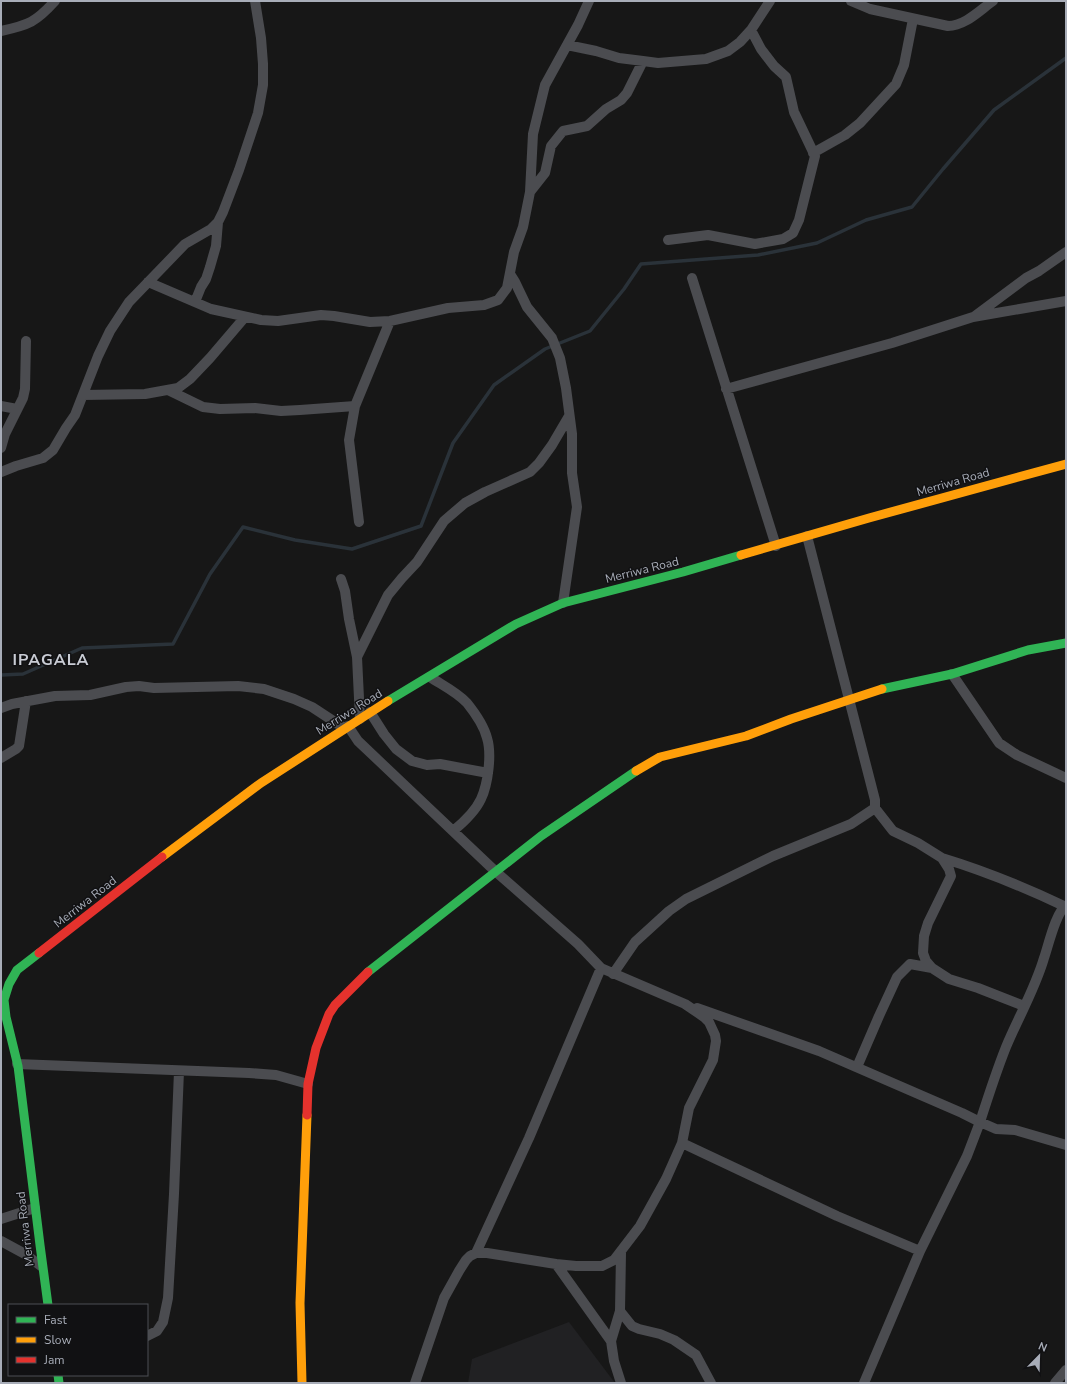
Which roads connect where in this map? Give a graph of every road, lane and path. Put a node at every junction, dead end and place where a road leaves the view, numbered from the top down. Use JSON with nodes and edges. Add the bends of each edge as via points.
{"nodes":[{"id":1,"x":55,"y":1,"type":"edge"},
{"id":2,"x":255,"y":1,"type":"edge"},
{"id":3,"x":589,"y":1,"type":"edge"},
{"id":4,"x":770,"y":1,"type":"edge"},
{"id":5,"x":851,"y":1,"type":"edge"},
{"id":6,"x":993,"y":1,"type":"edge"},
{"id":7,"x":913,"y":19,"type":"junction"},
{"id":8,"x":751,"y":30,"type":"junction"},
{"id":9,"x":1,"y":31,"type":"edge"},
{"id":10,"x":567,"y":44,"type":"junction"},
{"id":11,"x":643,"y":61,"type":"junction"},
{"id":12,"x":813,"y":153,"type":"junction"},
{"id":13,"x":530,"y":192,"type":"junction"},
{"id":14,"x":218,"y":222,"type":"junction"},
{"id":15,"x":668,"y":240,"type":"dead end"},
{"id":16,"x":1066,"y":252,"type":"edge"},
{"id":17,"x":510,"y":274,"type":"junction"},
{"id":18,"x":692,"y":278,"type":"dead end"},
{"id":19,"x":148,"y":282,"type":"junction"},
{"id":20,"x":1066,"y":301,"type":"edge"},
{"id":21,"x":195,"y":302,"type":"junction"},
{"id":22,"x":245,"y":317,"type":"junction"},
{"id":23,"x":973,"y":317,"type":"junction"},
{"id":24,"x":390,"y":321,"type":"junction"},
{"id":25,"x":26,"y":341,"type":"dead end"},
{"id":26,"x":726,"y":389,"type":"junction"},
{"id":27,"x":168,"y":390,"type":"junction"},
{"id":28,"x":83,"y":396,"type":"junction"},
{"id":29,"x":1,"y":406,"type":"edge"},
{"id":30,"x":355,"y":406,"type":"junction"},
{"id":31,"x":17,"y":409,"type":"junction"},
{"id":32,"x":569,"y":416,"type":"junction"},
{"id":33,"x":1,"y":448,"type":"edge"},
{"id":34,"x":1066,"y":464,"type":"edge"},
{"id":35,"x":1,"y":472,"type":"edge"},
{"id":36,"x":359,"y":522,"type":"dead end"},
{"id":37,"x":807,"y":536,"type":"junction"},
{"id":38,"x":776,"y":546,"type":"junction"},
{"id":39,"x":341,"y":579,"type":"dead end"},
{"id":40,"x":563,"y":603,"type":"junction"},
{"id":41,"x":1066,"y":643,"type":"edge"},
{"id":42,"x":357,"y":657,"type":"junction"},
{"id":43,"x":952,"y":674,"type":"junction"},
{"id":44,"x":430,"y":677,"type":"junction"},
{"id":45,"x":849,"y":700,"type":"junction"},
{"id":46,"x":26,"y":701,"type":"junction"},
{"id":47,"x":1,"y":708,"type":"edge"},
{"id":48,"x":370,"y":712,"type":"junction"},
{"id":49,"x":360,"y":719,"type":"junction"},
{"id":50,"x":346,"y":727,"type":"junction"},
{"id":51,"x":1,"y":758,"type":"edge"},
{"id":52,"x":488,"y":773,"type":"junction"},
{"id":53,"x":1066,"y":778,"type":"edge"},
{"id":54,"x":875,"y":808,"type":"junction"},
{"id":55,"x":453,"y":831,"type":"junction"},
{"id":56,"x":942,"y":858,"type":"junction"},
{"id":57,"x":495,"y":871,"type":"junction"},
{"id":58,"x":1065,"y":906,"type":"edge"},
{"id":59,"x":601,"y":968,"type":"junction"},
{"id":60,"x":932,"y":968,"type":"junction"},
{"id":61,"x":17,"y":970,"type":"junction"},
{"id":62,"x":6,"y":971,"type":"dead end"},
{"id":63,"x":613,"y":974,"type":"junction"},
{"id":64,"x":2,"y":997,"type":"edge"},
{"id":65,"x":686,"y":1004,"type":"junction"},
{"id":66,"x":1024,"y":1006,"type":"junction"},
{"id":67,"x":17,"y":1064,"type":"junction"},
{"id":68,"x":857,"y":1067,"type":"junction"},
{"id":69,"x":179,"y":1071,"type":"junction"},
{"id":70,"x":308,"y":1084,"type":"junction"},
{"id":71,"x":980,"y":1122,"type":"junction"},
{"id":72,"x":682,"y":1143,"type":"junction"},
{"id":73,"x":1066,"y":1146,"type":"edge"},
{"id":74,"x":35,"y":1208,"type":"junction"},
{"id":75,"x":1,"y":1219,"type":"edge"},
{"id":76,"x":1,"y":1241,"type":"edge"},
{"id":77,"x":920,"y":1251,"type":"junction"},
{"id":78,"x":476,"y":1252,"type":"junction"},
{"id":79,"x":621,"y":1253,"type":"junction"},
{"id":80,"x":556,"y":1264,"type":"junction"},
{"id":81,"x":41,"y":1266,"type":"junction"},
{"id":82,"x":48,"y":1304,"type":"edge"},
{"id":83,"x":620,"y":1311,"type":"junction"},
{"id":84,"x":148,"y":1336,"type":"edge"},
{"id":85,"x":611,"y":1341,"type":"junction"},
{"id":86,"x":1066,"y":1370,"type":"edge"},
{"id":87,"x":302,"y":1383,"type":"edge"},
{"id":88,"x":415,"y":1383,"type":"edge"},
{"id":89,"x":621,"y":1383,"type":"edge"},
{"id":90,"x":711,"y":1383,"type":"edge"},
{"id":91,"x":864,"y":1383,"type":"edge"},
{"id":92,"x":1055,"y":1383,"type":"edge"}],
"edges":[{"from":1,"to":9,"type":"street","via":[[30,23]]},
{"from":2,"to":14,"type":"street","via":[[262,51],[263,85],[258,113]]},
{"from":3,"to":10,"type":"street"},
{"from":4,"to":8,"type":"street"},
{"from":5,"to":7,"type":"street","via":[[870,9]]},
{"from":6,"to":7,"type":"street","via":[[971,17],[952,26]]},
{"from":7,"to":12,"type":"street","via":[[904,65],[896,84],[860,123],[845,135]]},
{"from":8,"to":11,"type":"street","via":[[740,42],[719,56],[658,63]]},
{"from":8,"to":12,"type":"street","via":[[761,49],[786,77],[794,112]]},
{"from":10,"to":11,"type":"street","via":[[619,58]]},
{"from":10,"to":13,"type":"street","via":[[543,90],[533,134]]},
{"from":11,"to":13,"type":"street","via":[[621,100],[587,126],[563,131],[551,146],[545,173]]},
{"from":12,"to":15,"type":"street","via":[[815,156],[810,181],[793,233],[783,239],[755,244],[708,235]]},
{"from":13,"to":17,"type":"street"},
{"from":14,"to":19,"type":"street","via":[[185,244]]},
{"from":14,"to":21,"type":"street","via":[[216,246],[210,267]]},
{"from":16,"to":23,"type":"street"},
{"from":17,"to":24,"type":"street","via":[[507,288],[498,300],[484,306],[448,308]]},
{"from":17,"to":32,"type":"street","via":[[527,307],[552,338],[560,358]]},
{"from":18,"to":26,"type":"street"},
{"from":19,"to":21,"type":"street"},
{"from":19,"to":28,"type":"street","via":[[129,302],[110,331]]},
{"from":20,"to":23,"type":"street"},
{"from":21,"to":22,"type":"street","via":[[211,309]]},
{"from":22,"to":24,"type":"street","via":[[278,321],[321,315],[370,322]]},
{"from":22,"to":27,"type":"street","via":[[190,378],[180,387]]},
{"from":23,"to":26,"type":"street","via":[[892,343]]},
{"from":24,"to":30,"type":"street"},
{"from":25,"to":31,"type":"street","via":[[25,390]]},
{"from":26,"to":38,"type":"street"},
{"from":27,"to":28,"type":"street","via":[[145,394]]},
{"from":27,"to":30,"type":"street","via":[[203,407],[220,409],[255,408],[281,411]]},
{"from":28,"to":35,"type":"street","via":[[76,415],[52,452],[43,458]]},
{"from":29,"to":31,"type":"street"},
{"from":30,"to":36,"type":"street","via":[[349,440]]},
{"from":31,"to":33,"type":"street"},
{"from":32,"to":40,"type":"street","via":[[572,434],[572,473],[577,507]]},
{"from":32,"to":42,"type":"street","via":[[552,445],[530,472],[465,503],[444,521],[417,562],[388,595]]},
{"from":34,"to":37,"type":"street","name":"Merriwa Road"},
{"from":37,"to":38,"type":"street","name":"Merriwa Road"},
{"from":37,"to":45,"type":"street"},
{"from":38,"to":40,"type":"street","name":"Merriwa Road"},
{"from":39,"to":42,"type":"street"},
{"from":40,"to":44,"type":"street","name":"Merriwa Road","via":[[516,624]]},
{"from":41,"to":43,"type":"street","via":[[1028,650]]},
{"from":42,"to":49,"type":"street"},
{"from":43,"to":45,"type":"street","via":[[884,688]]},
{"from":43,"to":53,"type":"street","via":[[999,743],[1017,755]]},
{"from":44,"to":48,"type":"street","name":"Merriwa Road"},
{"from":44,"to":52,"type":"street","via":[[460,696],[477,717],[488,739]]},
{"from":45,"to":54,"type":"street"},
{"from":45,"to":57,"type":"street","via":[[746,736],[660,757],[638,769],[541,836]]},
{"from":46,"to":47,"type":"street"},
{"from":46,"to":50,"type":"street","via":[[55,696],[90,695],[139,686],[238,686],[264,689],[294,698]]},
{"from":46,"to":51,"type":"street","via":[[19,746]]},
{"from":48,"to":49,"type":"street","name":"Merriwa Road"},
{"from":48,"to":52,"type":"street","via":[[396,749],[412,761]]},
{"from":49,"to":50,"type":"street","name":"Merriwa Road"},
{"from":50,"to":55,"type":"street"},
{"from":50,"to":61,"type":"street","name":"Merriwa Road","via":[[217,815]]},
{"from":52,"to":55,"type":"street","via":[[481,799],[465,821]]},
{"from":54,"to":56,"type":"street","via":[[892,831]]},
{"from":54,"to":63,"type":"street","via":[[851,824],[773,856],[686,899],[635,942]]},
{"from":55,"to":57,"type":"street"},
{"from":56,"to":58,"type":"street","via":[[1022,886]]},
{"from":56,"to":60,"type":"street","via":[[951,876],[928,923],[923,943],[924,957]]},
{"from":57,"to":59,"type":"street","via":[[578,944]]},
{"from":57,"to":70,"type":"street","via":[[369,971],[335,1005],[321,1031]]},
{"from":58,"to":66,"type":"street","via":[[1061,910],[1042,965]]},
{"from":59,"to":63,"type":"street"},
{"from":59,"to":78,"type":"street","via":[[529,1138]]},
{"from":60,"to":66,"type":"street","via":[[949,979]]},
{"from":60,"to":68,"type":"street","via":[[910,964],[897,977]]},
{"from":61,"to":62,"type":"street"},
{"from":61,"to":64,"type":"street","name":"Merriwa Road"},
{"from":63,"to":65,"type":"street"},
{"from":64,"to":67,"type":"street","name":"Merriwa Road"},
{"from":65,"to":68,"type":"street"},
{"from":65,"to":72,"type":"street","via":[[710,1022],[716,1041],[713,1060],[689,1108]]},
{"from":66,"to":71,"type":"street","via":[[1005,1048]]},
{"from":67,"to":69,"type":"street"},
{"from":67,"to":74,"type":"street","name":"Merriwa Road"},
{"from":68,"to":71,"type":"street"},
{"from":69,"to":70,"type":"street","via":[[276,1075]]},
{"from":69,"to":84,"type":"street","via":[[168,1298],[163,1322],[158,1331]]},
{"from":70,"to":87,"type":"street","via":[[300,1304]]},
{"from":71,"to":73,"type":"street","via":[[996,1129],[1015,1130]]},
{"from":71,"to":77,"type":"street","via":[[967,1156]]},
{"from":72,"to":77,"type":"street","via":[[837,1216]]},
{"from":72,"to":79,"type":"street","via":[[655,1201]]},
{"from":74,"to":75,"type":"street"},
{"from":74,"to":81,"type":"street","name":"Merriwa Road"},
{"from":76,"to":81,"type":"street"},
{"from":77,"to":91,"type":"street"},
{"from":78,"to":80,"type":"street"},
{"from":78,"to":88,"type":"street","via":[[461,1266],[444,1298]]},
{"from":79,"to":80,"type":"street","via":[[602,1266]]},
{"from":79,"to":83,"type":"street"},
{"from":80,"to":85,"type":"street"},
{"from":81,"to":82,"type":"street","name":"Merriwa Road"},
{"from":83,"to":85,"type":"street"},
{"from":83,"to":90,"type":"street","via":[[632,1326],[674,1340],[696,1355]]},
{"from":85,"to":89,"type":"street"},
{"from":86,"to":92,"type":"street"}]}
